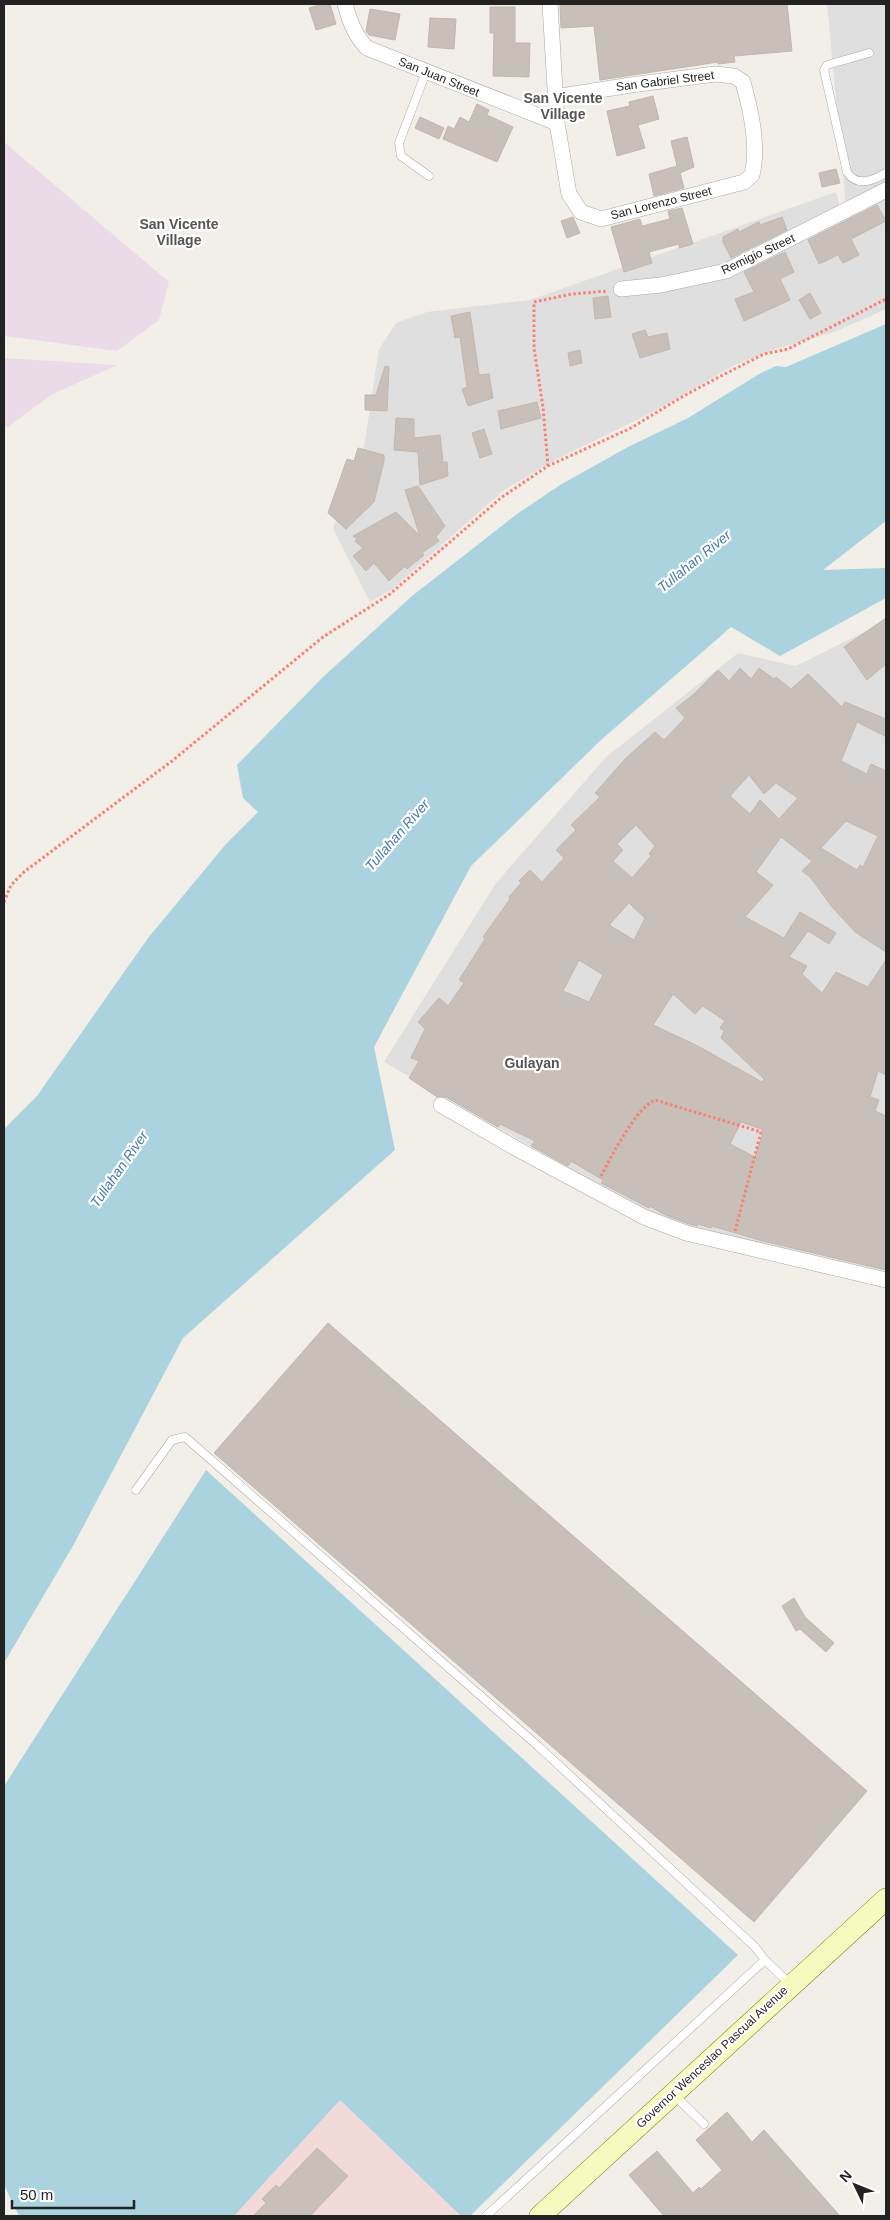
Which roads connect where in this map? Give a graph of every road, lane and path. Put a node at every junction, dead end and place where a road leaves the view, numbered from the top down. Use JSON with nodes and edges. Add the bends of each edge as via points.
{"nodes":[{"id":1,"x":345,"y":4,"type":"edge"},
{"id":2,"x":550,"y":4,"type":"edge"},
{"id":3,"x":869,"y":53,"type":"dead end"},
{"id":4,"x":426,"y":72,"type":"junction"},
{"id":5,"x":555,"y":97,"type":"junction"},
{"id":6,"x":557,"y":123,"type":"junction"},
{"id":7,"x":886,"y":173,"type":"edge"},
{"id":8,"x":429,"y":176,"type":"dead end"},
{"id":9,"x":744,"y":182,"type":"joint"},
{"id":10,"x":886,"y":190,"type":"edge"},
{"id":11,"x":621,"y":289,"type":"joint"},
{"id":12,"x":886,"y":299,"type":"edge"},
{"id":13,"x":548,"y":466,"type":"junction"},
{"id":14,"x":4,"y":902,"type":"edge"},
{"id":15,"x":441,"y":1105,"type":"dead end"},
{"id":16,"x":593,"y":1190,"type":"junction"},
{"id":17,"x":732,"y":1244,"type":"junction"},
{"id":18,"x":886,"y":1280,"type":"edge"},
{"id":19,"x":136,"y":1490,"type":"dead end"},
{"id":20,"x":886,"y":1899,"type":"edge"},
{"id":21,"x":765,"y":1960,"type":"junction"},
{"id":22,"x":791,"y":1984,"type":"junction"},
{"id":23,"x":672,"y":2094,"type":"junction"},
{"id":24,"x":704,"y":2124,"type":"dead end"},
{"id":25,"x":486,"y":2216,"type":"edge"},
{"id":26,"x":540,"y":2216,"type":"edge"}],
"edges":[{"from":1,"to":4,"type":"street","name":"San Juan Street","via":[[359,40],[367,48]]},
{"from":2,"to":5,"type":"street","name":"San Lorenzo Street"},
{"from":3,"to":7,"type":"lane","via":[[827,65],[824,70],[847,172],[857,180],[870,182]]},
{"from":4,"to":6,"type":"street","name":"San Juan Street"},
{"from":4,"to":8,"type":"lane","via":[[399,143],[401,156]]},
{"from":5,"to":6,"type":"street","name":"San Lorenzo Street"},
{"from":5,"to":9,"type":"street","name":"San Gabriel Street","via":[[715,74],[734,76],[743,82],[750,105],[755,150],[752,175]]},
{"from":6,"to":9,"type":"street","name":"San Lorenzo Street","via":[[569,194],[581,212],[601,219]]},
{"from":10,"to":11,"type":"street","name":"Remigio Street","via":[[726,271],[661,286]]},
{"from":11,"to":13,"type":"path","via":[[534,302],[534,348]]},
{"from":12,"to":13,"type":"path","via":[[788,349],[764,354],[680,398],[632,428]]},
{"from":13,"to":14,"type":"path","via":[[502,497],[390,594],[323,637],[172,761],[24,872],[11,885]]},
{"from":15,"to":16,"type":"street"},
{"from":16,"to":17,"type":"street","via":[[644,1217],[686,1233]]},
{"from":16,"to":17,"type":"path","via":[[646,1104],[655,1100],[761,1132]]},
{"from":17,"to":18,"type":"street"},
{"from":19,"to":21,"type":"lane","via":[[172,1440],[186,1437],[538,1746],[754,1946]]},
{"from":20,"to":22,"type":"main road","name":"Governor Wenceslao Pascual Avenue"},
{"from":21,"to":22,"type":"lane"},
{"from":21,"to":25,"type":"lane"},
{"from":22,"to":23,"type":"main road","name":"Governor Wenceslao Pascual Avenue"},
{"from":23,"to":24,"type":"lane"},
{"from":23,"to":26,"type":"main road","name":"Governor Wenceslao Pascual Avenue"}]}
